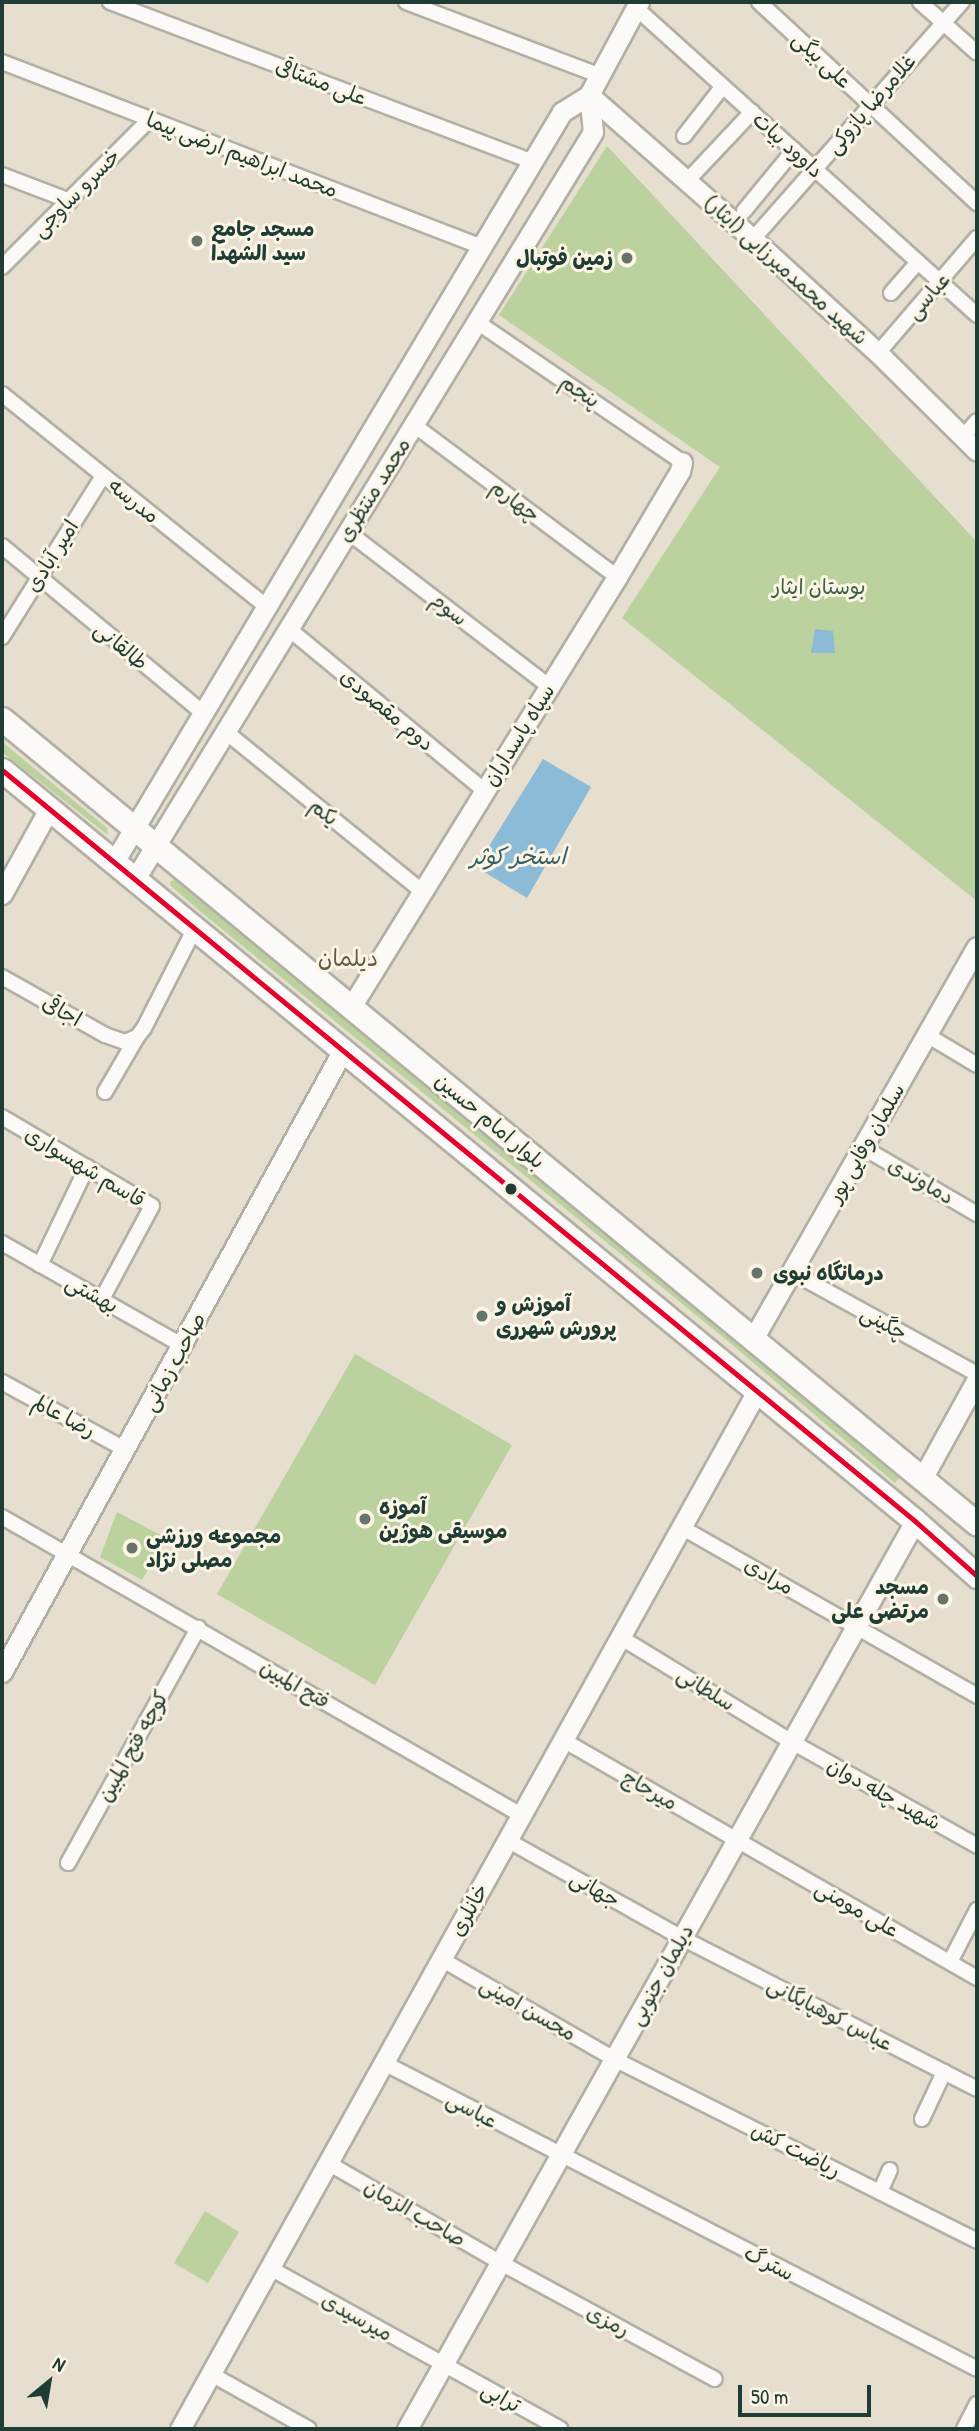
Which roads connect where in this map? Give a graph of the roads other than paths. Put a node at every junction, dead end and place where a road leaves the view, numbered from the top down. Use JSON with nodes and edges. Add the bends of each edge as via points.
{"nodes":[{"id":1,"x":110,"y":2,"type":"edge"},
{"id":2,"x":406,"y":2,"type":"edge"},
{"id":3,"x":759,"y":2,"type":"edge"},
{"id":4,"x":920,"y":2,"type":"edge"},
{"id":5,"x":962,"y":2,"type":"edge"},
{"id":6,"x":637,"y":5,"type":"edge"},
{"id":7,"x":943,"y":23,"type":"junction"},
{"id":8,"x":977,"y":53,"type":"edge"},
{"id":9,"x":2,"y":62,"type":"edge"},
{"id":10,"x":598,"y":75,"type":"junction"},
{"id":11,"x":723,"y":86,"type":"junction"},
{"id":12,"x":589,"y":95,"type":"junction"},
{"id":13,"x":871,"y":105,"type":"junction"},
{"id":14,"x":752,"y":112,"type":"junction"},
{"id":15,"x":150,"y":119,"type":"junction"},
{"id":16,"x":684,"y":136,"type":"dead end"},
{"id":17,"x":794,"y":150,"type":"junction"},
{"id":18,"x":533,"y":162,"type":"junction"},
{"id":19,"x":814,"y":169,"type":"junction"},
{"id":20,"x":2,"y":175,"type":"edge"},
{"id":21,"x":687,"y":181,"type":"junction"},
{"id":22,"x":69,"y":201,"type":"junction"},
{"id":23,"x":977,"y":203,"type":"edge"},
{"id":24,"x":744,"y":211,"type":"dead end"},
{"id":25,"x":977,"y":238,"type":"edge"},
{"id":26,"x":753,"y":239,"type":"junction"},
{"id":27,"x":482,"y":247,"type":"junction"},
{"id":28,"x":918,"y":262,"type":"junction"},
{"id":29,"x":2,"y":267,"type":"edge"},
{"id":30,"x":940,"y":282,"type":"junction"},
{"id":31,"x":891,"y":293,"type":"dead end"},
{"id":32,"x":977,"y":315,"type":"edge"},
{"id":33,"x":477,"y":322,"type":"junction"},
{"id":34,"x":878,"y":353,"type":"junction"},
{"id":35,"x":2,"y":394,"type":"edge"},
{"id":36,"x":977,"y":421,"type":"edge"},
{"id":37,"x":414,"y":425,"type":"junction"},
{"id":38,"x":970,"y":444,"type":"edge"},
{"id":39,"x":682,"y":462,"type":"joint"},
{"id":40,"x":103,"y":476,"type":"junction"},
{"id":41,"x":348,"y":532,"type":"junction"},
{"id":42,"x":2,"y":546,"type":"edge"},
{"id":43,"x":39,"y":577,"type":"junction"},
{"id":44,"x":617,"y":578,"type":"junction"},
{"id":45,"x":267,"y":607,"type":"junction"},
{"id":46,"x":289,"y":628,"type":"junction"},
{"id":47,"x":2,"y":637,"type":"edge"},
{"id":48,"x":549,"y":686,"type":"junction"},
{"id":49,"x":204,"y":714,"type":"junction"},
{"id":50,"x":2,"y":719,"type":"edge"},
{"id":51,"x":226,"y":732,"type":"junction"},
{"id":52,"x":172,"y":767,"type":"junction"},
{"id":53,"x":2,"y":770,"type":"edge"},
{"id":54,"x":194,"y":784,"type":"junction"},
{"id":55,"x":485,"y":791,"type":"junction"},
{"id":56,"x":49,"y":809,"type":"junction"},
{"id":57,"x":135,"y":829,"type":"junction"},
{"id":58,"x":156,"y":846,"type":"junction"},
{"id":59,"x":114,"y":862,"type":"junction"},
{"id":60,"x":135,"y":879,"type":"junction"},
{"id":61,"x":5,"y":883,"type":"edge"},
{"id":62,"x":423,"y":892,"type":"junction"},
{"id":63,"x":195,"y":928,"type":"junction"},
{"id":64,"x":977,"y":947,"type":"edge"},
{"id":65,"x":2,"y":977,"type":"edge"},
{"id":66,"x":351,"y":1007,"type":"junction"},
{"id":67,"x":927,"y":1035,"type":"junction"},
{"id":68,"x":130,"y":1040,"type":"junction"},
{"id":69,"x":343,"y":1050,"type":"junction"},
{"id":70,"x":977,"y":1065,"type":"edge"},
{"id":71,"x":105,"y":1092,"type":"dead end"},
{"id":72,"x":2,"y":1117,"type":"edge"},
{"id":73,"x":864,"y":1148,"type":"junction"},
{"id":74,"x":87,"y":1167,"type":"junction"},
{"id":75,"x":977,"y":1214,"type":"edge"},
{"id":76,"x":2,"y":1243,"type":"edge"},
{"id":77,"x":40,"y":1265,"type":"junction"},
{"id":78,"x":792,"y":1272,"type":"junction"},
{"id":79,"x":102,"y":1299,"type":"junction"},
{"id":80,"x":753,"y":1339,"type":"junction"},
{"id":81,"x":183,"y":1346,"type":"junction"},
{"id":82,"x":977,"y":1374,"type":"edge"},
{"id":83,"x":977,"y":1380,"type":"edge"},
{"id":84,"x":2,"y":1382,"type":"edge"},
{"id":85,"x":757,"y":1391,"type":"junction"},
{"id":86,"x":126,"y":1450,"type":"junction"},
{"id":87,"x":923,"y":1477,"type":"junction"},
{"id":88,"x":2,"y":1517,"type":"edge"},
{"id":89,"x":915,"y":1521,"type":"junction"},
{"id":90,"x":977,"y":1524,"type":"edge"},
{"id":91,"x":681,"y":1527,"type":"junction"},
{"id":92,"x":69,"y":1553,"type":"junction"},
{"id":93,"x":977,"y":1576,"type":"edge"},
{"id":94,"x":856,"y":1626,"type":"junction"},
{"id":95,"x":198,"y":1628,"type":"junction"},
{"id":96,"x":620,"y":1637,"type":"junction"},
{"id":97,"x":2,"y":1672,"type":"edge"},
{"id":98,"x":977,"y":1696,"type":"edge"},
{"id":99,"x":563,"y":1740,"type":"junction"},
{"id":100,"x":792,"y":1742,"type":"junction"},
{"id":101,"x":522,"y":1815,"type":"junction"},
{"id":102,"x":508,"y":1840,"type":"junction"},
{"id":103,"x":737,"y":1840,"type":"junction"},
{"id":104,"x":977,"y":1846,"type":"edge"},
{"id":105,"x":68,"y":1863,"type":"dead end"},
{"id":106,"x":977,"y":1910,"type":"edge"},
{"id":107,"x":682,"y":1938,"type":"junction"},
{"id":108,"x":441,"y":1959,"type":"junction"},
{"id":109,"x":950,"y":1962,"type":"junction"},
{"id":110,"x":977,"y":1978,"type":"edge"},
{"id":111,"x":614,"y":2059,"type":"junction"},
{"id":112,"x":384,"y":2063,"type":"junction"},
{"id":113,"x":944,"y":2072,"type":"junction"},
{"id":114,"x":977,"y":2089,"type":"edge"},
{"id":115,"x":922,"y":2119,"type":"dead end"},
{"id":116,"x":560,"y":2156,"type":"junction"},
{"id":117,"x":328,"y":2163,"type":"junction"},
{"id":118,"x":890,"y":2170,"type":"dead end"},
{"id":119,"x":880,"y":2192,"type":"junction"},
{"id":120,"x":977,"y":2242,"type":"edge"},
{"id":121,"x":500,"y":2263,"type":"junction"},
{"id":122,"x":270,"y":2268,"type":"junction"},
{"id":123,"x":443,"y":2365,"type":"junction"},
{"id":124,"x":977,"y":2369,"type":"edge"},
{"id":125,"x":211,"y":2374,"type":"junction"},
{"id":126,"x":715,"y":2379,"type":"dead end"},
{"id":127,"x":977,"y":2404,"type":"edge"},
{"id":128,"x":180,"y":2429,"type":"edge"},
{"id":129,"x":309,"y":2429,"type":"edge"},
{"id":130,"x":407,"y":2429,"type":"edge"},
{"id":131,"x":560,"y":2429,"type":"edge"},
{"id":132,"x":964,"y":2429,"type":"edge"}],
"edges":[{"from":1,"to":18,"type":"street","name":"علی مشتاقی"},
{"from":2,"to":10,"type":"street"},
{"from":3,"to":13,"type":"street","name":"علی بیگی"},
{"from":4,"to":7,"type":"street"},
{"from":5,"to":7,"type":"street","name":"غلامرضا پازوکی"},
{"from":6,"to":10,"type":"street"},
{"from":6,"to":11,"type":"street","name":"داوود بیات"},
{"from":7,"to":8,"type":"street"},
{"from":7,"to":13,"type":"street","name":"غلامرضا پازوکی"},
{"from":9,"to":15,"type":"street","name":"محمد ابراهیم ارضی پیما"},
{"from":10,"to":12,"type":"street"},
{"from":11,"to":14,"type":"street","name":"داوود بیات"},
{"from":11,"to":16,"type":"street"},
{"from":12,"to":18,"type":"street","name":"محمد منتظری","via":[[562,112]]},
{"from":12,"to":21,"type":"street","name":"شهید محمدمیرزایی (ایثار)"},
{"from":12,"to":33,"type":"street","name":"محمد منتظری","via":[[593,132]]},
{"from":13,"to":19,"type":"street","name":"غلامرضا پازوکی"},
{"from":13,"to":23,"type":"street","name":"علی بیگی"},
{"from":14,"to":17,"type":"street","name":"داوود بیات"},
{"from":14,"to":21,"type":"street"},
{"from":15,"to":22,"type":"street","name":"خسرو ساوجی"},
{"from":15,"to":27,"type":"street","name":"محمد ابراهیم ارضی پیما"},
{"from":17,"to":19,"type":"street","name":"داوود بیات"},
{"from":17,"to":24,"type":"street"},
{"from":18,"to":27,"type":"street","name":"محمد منتظری"},
{"from":19,"to":26,"type":"street","name":"غلامرضا پازوکی"},
{"from":19,"to":28,"type":"street","name":"داوود بیات"},
{"from":20,"to":22,"type":"street"},
{"from":21,"to":26,"type":"street","name":"شهید محمدمیرزایی (ایثار)"},
{"from":22,"to":29,"type":"street","name":"خسرو ساوجی"},
{"from":25,"to":30,"type":"street","name":"عباسی"},
{"from":26,"to":34,"type":"street","name":"شهید محمدمیرزایی (ایثار)"},
{"from":27,"to":45,"type":"street","name":"محمد منتظری"},
{"from":28,"to":30,"type":"street","name":"داوود بیات"},
{"from":28,"to":31,"type":"street"},
{"from":30,"to":32,"type":"street","name":"داوود بیات"},
{"from":30,"to":34,"type":"street","name":"عباسی"},
{"from":33,"to":37,"type":"street","name":"محمد منتظری"},
{"from":33,"to":39,"type":"street","name":"پنجم"},
{"from":34,"to":38,"type":"street","name":"شهید محمدمیرزایی (ایثار)"},
{"from":35,"to":40,"type":"street","name":"مدرسه"},
{"from":36,"to":38,"type":"street"},
{"from":37,"to":41,"type":"street","name":"محمد منتظری"},
{"from":37,"to":44,"type":"street","name":"چهارم"},
{"from":39,"to":44,"type":"street","name":"سپاه پاسداران"},
{"from":40,"to":43,"type":"street","name":"امیر آبادی"},
{"from":40,"to":45,"type":"street","name":"مدرسه"},
{"from":41,"to":46,"type":"street","name":"محمد منتظری"},
{"from":41,"to":48,"type":"street","name":"سوم"},
{"from":42,"to":43,"type":"street","name":"طالقانی"},
{"from":43,"to":47,"type":"street","name":"امیر آبادی"},
{"from":43,"to":49,"type":"street","name":"طالقانی"},
{"from":44,"to":48,"type":"street","name":"سپاه پاسداران"},
{"from":45,"to":49,"type":"street","name":"محمد منتظری"},
{"from":46,"to":51,"type":"street","name":"محمد منتظری"},
{"from":46,"to":55,"type":"street","name":"دوم مقصودی"},
{"from":48,"to":55,"type":"street","name":"سپاه پاسداران"},
{"from":49,"to":52,"type":"street","name":"محمد منتظری"},
{"from":50,"to":57,"type":"main road","name":"بلوار امام حسین"},
{"from":51,"to":54,"type":"street","name":"محمد منتظری"},
{"from":51,"to":62,"type":"street","name":"یکم"},
{"from":52,"to":54,"type":"street"},
{"from":52,"to":57,"type":"street","name":"محمد منتظری"},
{"from":53,"to":56,"type":"main road","name":"بلوار امام حسین"},
{"from":54,"to":58,"type":"street","name":"محمد منتظری"},
{"from":55,"to":62,"type":"street","name":"سپاه پاسداران"},
{"from":56,"to":59,"type":"main road","name":"بلوار امام حسین"},
{"from":56,"to":61,"type":"street"},
{"from":57,"to":58,"type":"main road","name":"بلوار امام حسین"},
{"from":57,"to":59,"type":"street","name":"محمد منتظری"},
{"from":58,"to":60,"type":"street","name":"محمد منتظری"},
{"from":58,"to":66,"type":"main road","name":"بلوار امام حسین"},
{"from":59,"to":60,"type":"main road","name":"بلوار امام حسین"},
{"from":60,"to":63,"type":"main road","name":"بلوار امام حسین"},
{"from":62,"to":66,"type":"street","name":"سپاه پاسداران"},
{"from":63,"to":68,"type":"street","via":[[144,1028]]},
{"from":63,"to":69,"type":"main road","name":"بلوار امام حسین"},
{"from":64,"to":67,"type":"street","name":"سلمان وفایی پور"},
{"from":65,"to":68,"type":"street","name":"اجاقی","via":[[105,1035]]},
{"from":66,"to":80,"type":"main road","name":"بلوار امام حسین"},
{"from":67,"to":70,"type":"street"},
{"from":67,"to":73,"type":"street","name":"سلمان وفایی پور"},
{"from":68,"to":71,"type":"street"},
{"from":69,"to":81,"type":"street","name":"صاحب زمانی"},
{"from":69,"to":85,"type":"main road","name":"بلوار امام حسین"},
{"from":72,"to":74,"type":"street","name":"قاسم شهسواری"},
{"from":73,"to":75,"type":"street","name":"دماوندی"},
{"from":73,"to":78,"type":"street","name":"سلمان وفایی پور"},
{"from":74,"to":77,"type":"street"},
{"from":74,"to":79,"type":"street","name":"قاسم شهسواری","via":[[152,1206]]},
{"from":76,"to":77,"type":"street","name":"بهشتی"},
{"from":77,"to":79,"type":"street","name":"بهشتی"},
{"from":78,"to":80,"type":"street","name":"سلمان وفایی پور"},
{"from":78,"to":82,"type":"street","name":"چگینی"},
{"from":79,"to":81,"type":"street","name":"بهشتی"},
{"from":80,"to":87,"type":"main road","name":"بلوار امام حسین"},
{"from":81,"to":86,"type":"street","name":"صاحب زمانی"},
{"from":83,"to":87,"type":"street"},
{"from":84,"to":86,"type":"street","name":"رضا عالم"},
{"from":85,"to":89,"type":"main road","name":"بلوار امام حسین"},
{"from":85,"to":91,"type":"street","name":"خانلری"},
{"from":86,"to":92,"type":"street","name":"صاحب زمانی"},
{"from":87,"to":90,"type":"main road","name":"بلوار امام حسین"},
{"from":88,"to":92,"type":"street","name":"فتح المبین"},
{"from":89,"to":93,"type":"main road","name":"بلوار امام حسین"},
{"from":89,"to":94,"type":"street","name":"دیلمان جنوبی"},
{"from":91,"to":94,"type":"street","name":"مرادی"},
{"from":91,"to":96,"type":"street","name":"خانلری"},
{"from":92,"to":95,"type":"street","name":"فتح المبین"},
{"from":92,"to":97,"type":"street","name":"صاحب زمانی"},
{"from":94,"to":98,"type":"street","name":"مرادی"},
{"from":94,"to":100,"type":"street","name":"دیلمان جنوبی"},
{"from":95,"to":101,"type":"street","name":"فتح المبین"},
{"from":95,"to":105,"type":"street","name":"کوچه فتح المبین"},
{"from":96,"to":99,"type":"street","name":"خانلری"},
{"from":96,"to":100,"type":"street","name":"سلطانی"},
{"from":99,"to":101,"type":"street","name":"خانلری"},
{"from":99,"to":103,"type":"street","name":"میرحاج"},
{"from":100,"to":103,"type":"street","name":"دیلمان جنوبی"},
{"from":100,"to":104,"type":"street","name":"شهید چله دوان"},
{"from":101,"to":102,"type":"street","name":"خانلری"},
{"from":102,"to":107,"type":"street","name":"جهانی"},
{"from":102,"to":108,"type":"street","name":"خانلری"},
{"from":103,"to":107,"type":"street","name":"دیلمان جنوبی"},
{"from":103,"to":109,"type":"street","name":"علی مومنی"},
{"from":106,"to":109,"type":"street"},
{"from":107,"to":111,"type":"street","name":"دیلمان جنوبی"},
{"from":107,"to":113,"type":"street","name":"عباس کوهپایگانی"},
{"from":108,"to":111,"type":"street","name":"محسن امینی"},
{"from":108,"to":112,"type":"street","name":"خانلری"},
{"from":109,"to":110,"type":"street","name":"علی مومنی"},
{"from":111,"to":116,"type":"street","name":"دیلمان جنوبی"},
{"from":111,"to":119,"type":"street","name":"ریاضت کش"},
{"from":112,"to":116,"type":"street","name":"عباسی"},
{"from":112,"to":117,"type":"street","name":"خانلری"},
{"from":113,"to":114,"type":"street","name":"عباس کوهپایگانی"},
{"from":113,"to":115,"type":"street"},
{"from":116,"to":121,"type":"street","name":"دیلمان جنوبی"},
{"from":116,"to":124,"type":"street","name":"سترگ"},
{"from":117,"to":121,"type":"street","name":"صاحب الزمان"},
{"from":117,"to":122,"type":"street","name":"خانلری"},
{"from":118,"to":119,"type":"street"},
{"from":119,"to":120,"type":"street","name":"ریاضت کش"},
{"from":121,"to":123,"type":"street","name":"دیلمان جنوبی"},
{"from":121,"to":126,"type":"street","name":"رمزی"},
{"from":122,"to":123,"type":"street","name":"میرسیدی"},
{"from":122,"to":125,"type":"street","name":"خانلری"},
{"from":123,"to":130,"type":"street","name":"دیلمان جنوبی"},
{"from":123,"to":131,"type":"street","name":"ترابی"},
{"from":125,"to":128,"type":"street","name":"خانلری"},
{"from":125,"to":129,"type":"street"},
{"from":127,"to":132,"type":"street"}]}
